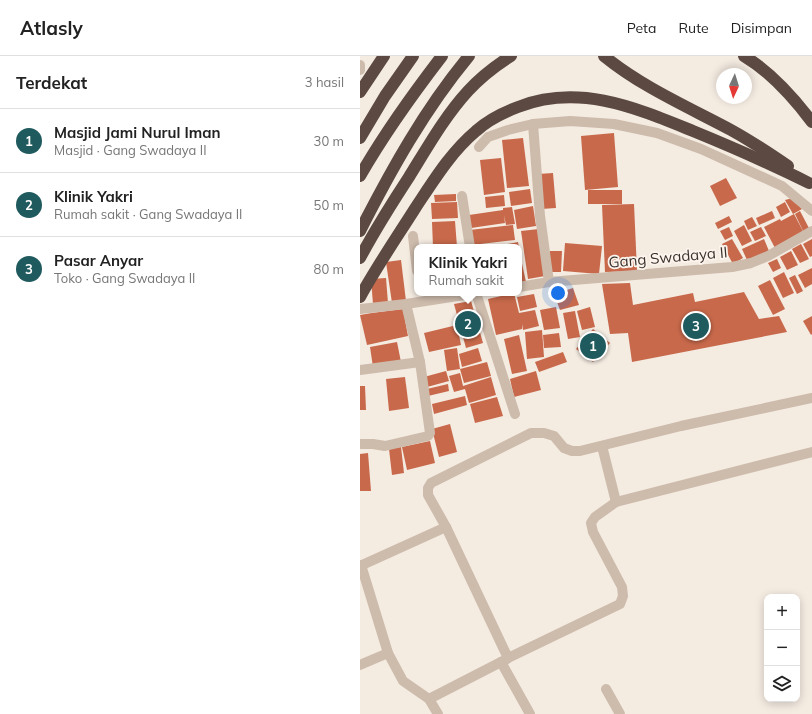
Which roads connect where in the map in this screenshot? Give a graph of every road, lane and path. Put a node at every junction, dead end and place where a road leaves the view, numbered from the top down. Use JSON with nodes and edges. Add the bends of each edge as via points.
{"nodes":[{"id":1,"x":384,"y":56,"type":"edge"},
{"id":2,"x":414,"y":56,"type":"edge"},
{"id":3,"x":442,"y":56,"type":"edge"},
{"id":4,"x":469,"y":56,"type":"edge"},
{"id":5,"x":511,"y":56,"type":"edge"},
{"id":6,"x":604,"y":56,"type":"edge"},
{"id":7,"x":744,"y":56,"type":"edge"},
{"id":8,"x":360,"y":65,"type":"edge"},
{"id":9,"x":360,"y":70,"type":"edge"},
{"id":10,"x":360,"y":92,"type":"edge"},
{"id":11,"x":812,"y":122,"type":"edge"},
{"id":12,"x":533,"y":124,"type":"junction"},
{"id":13,"x":360,"y":138,"type":"edge"},
{"id":14,"x":479,"y":147,"type":"dead end"},
{"id":15,"x":360,"y":176,"type":"edge"},
{"id":16,"x":810,"y":184,"type":"edge"},
{"id":17,"x":462,"y":196,"type":"dead end"},
{"id":18,"x":812,"y":211,"type":"edge"},
{"id":19,"x":360,"y":231,"type":"edge"},
{"id":20,"x":812,"y":232,"type":"edge"},
{"id":21,"x":413,"y":236,"type":"dead end"},
{"id":22,"x":470,"y":244,"type":"edge"},
{"id":23,"x":414,"y":245,"type":"edge"},
{"id":24,"x":360,"y":258,"type":"edge"},
{"id":25,"x":549,"y":282,"type":"junction"},
{"id":26,"x":522,"y":286,"type":"edge"},
{"id":27,"x":434,"y":296,"type":"edge"},
{"id":28,"x":478,"y":296,"type":"edge"},
{"id":29,"x":360,"y":297,"type":"edge"},
{"id":30,"x":420,"y":297,"type":"edge"},
{"id":31,"x":406,"y":304,"type":"junction"},
{"id":32,"x":360,"y":309,"type":"edge"},
{"id":33,"x":420,"y":362,"type":"junction"},
{"id":34,"x":360,"y":370,"type":"edge"},
{"id":35,"x":812,"y":398,"type":"edge"},
{"id":36,"x":515,"y":414,"type":"dead end"},
{"id":37,"x":360,"y":444,"type":"edge"},
{"id":38,"x":602,"y":446,"type":"junction"},
{"id":39,"x":812,"y":452,"type":"edge"},
{"id":40,"x":616,"y":502,"type":"junction"},
{"id":41,"x":446,"y":527,"type":"junction"},
{"id":42,"x":360,"y":566,"type":"edge"},
{"id":43,"x":388,"y":653,"type":"junction"},
{"id":44,"x":505,"y":660,"type":"junction"},
{"id":45,"x":360,"y":665,"type":"edge"},
{"id":46,"x":606,"y":689,"type":"dead end"},
{"id":47,"x":429,"y":699,"type":"junction"},
{"id":48,"x":438,"y":714,"type":"edge"},
{"id":49,"x":530,"y":714,"type":"edge"},
{"id":50,"x":620,"y":714,"type":"edge"}],
"edges":[{"from":1,"to":10,"type":"highway"},
{"from":2,"to":13,"type":"highway","via":[[385,96]]},
{"from":3,"to":15,"type":"highway","via":[[384,136]]},
{"from":4,"to":19,"type":"highway","via":[[405,148]]},
{"from":5,"to":24,"type":"highway","via":[[483,77],[451,112]]},
{"from":6,"to":16,"type":"highway","via":[[649,87],[732,130],[789,167]]},
{"from":7,"to":11,"type":"highway","via":[[782,86]]},
{"from":8,"to":9,"type":"street"},
{"from":12,"to":14,"type":"street","via":[[488,137]]},
{"from":12,"to":18,"type":"street","via":[[570,121],[614,124],[657,133],[700,149],[782,186]]},
{"from":12,"to":25,"type":"street","via":[[540,216]]},
{"from":16,"to":29,"type":"highway","via":[[734,148],[638,109],[581,97],[543,99],[507,111],[490,120],[461,145],[430,187]]},
{"from":17,"to":22,"type":"street"},
{"from":20,"to":25,"type":"street","name":"Gang Swadaya II","via":[[768,256],[732,267]]},
{"from":21,"to":23,"type":"street"},
{"from":25,"to":26,"type":"street","name":"Gang Swadaya II"},
{"from":27,"to":30,"type":"street"},
{"from":28,"to":36,"type":"street"},
{"from":30,"to":31,"type":"street"},
{"from":31,"to":32,"type":"street"},
{"from":31,"to":33,"type":"street"},
{"from":33,"to":34,"type":"street"},
{"from":33,"to":37,"type":"street","via":[[430,433],[428,436],[385,446]]},
{"from":35,"to":38,"type":"street","via":[[680,426]]},
{"from":38,"to":40,"type":"street"},
{"from":38,"to":41,"type":"street","via":[[572,451],[564,448],[554,436],[531,433],[431,483],[428,495]]},
{"from":39,"to":40,"type":"street"},
{"from":40,"to":44,"type":"street","via":[[595,517],[591,523],[593,532],[622,587],[623,596],[620,604]]},
{"from":41,"to":42,"type":"street"},
{"from":41,"to":44,"type":"street"},
{"from":42,"to":43,"type":"street"},
{"from":43,"to":45,"type":"street"},
{"from":43,"to":47,"type":"street","via":[[403,681]]},
{"from":44,"to":47,"type":"street"},
{"from":44,"to":49,"type":"street"},
{"from":46,"to":50,"type":"street"},
{"from":47,"to":48,"type":"street"}]}
